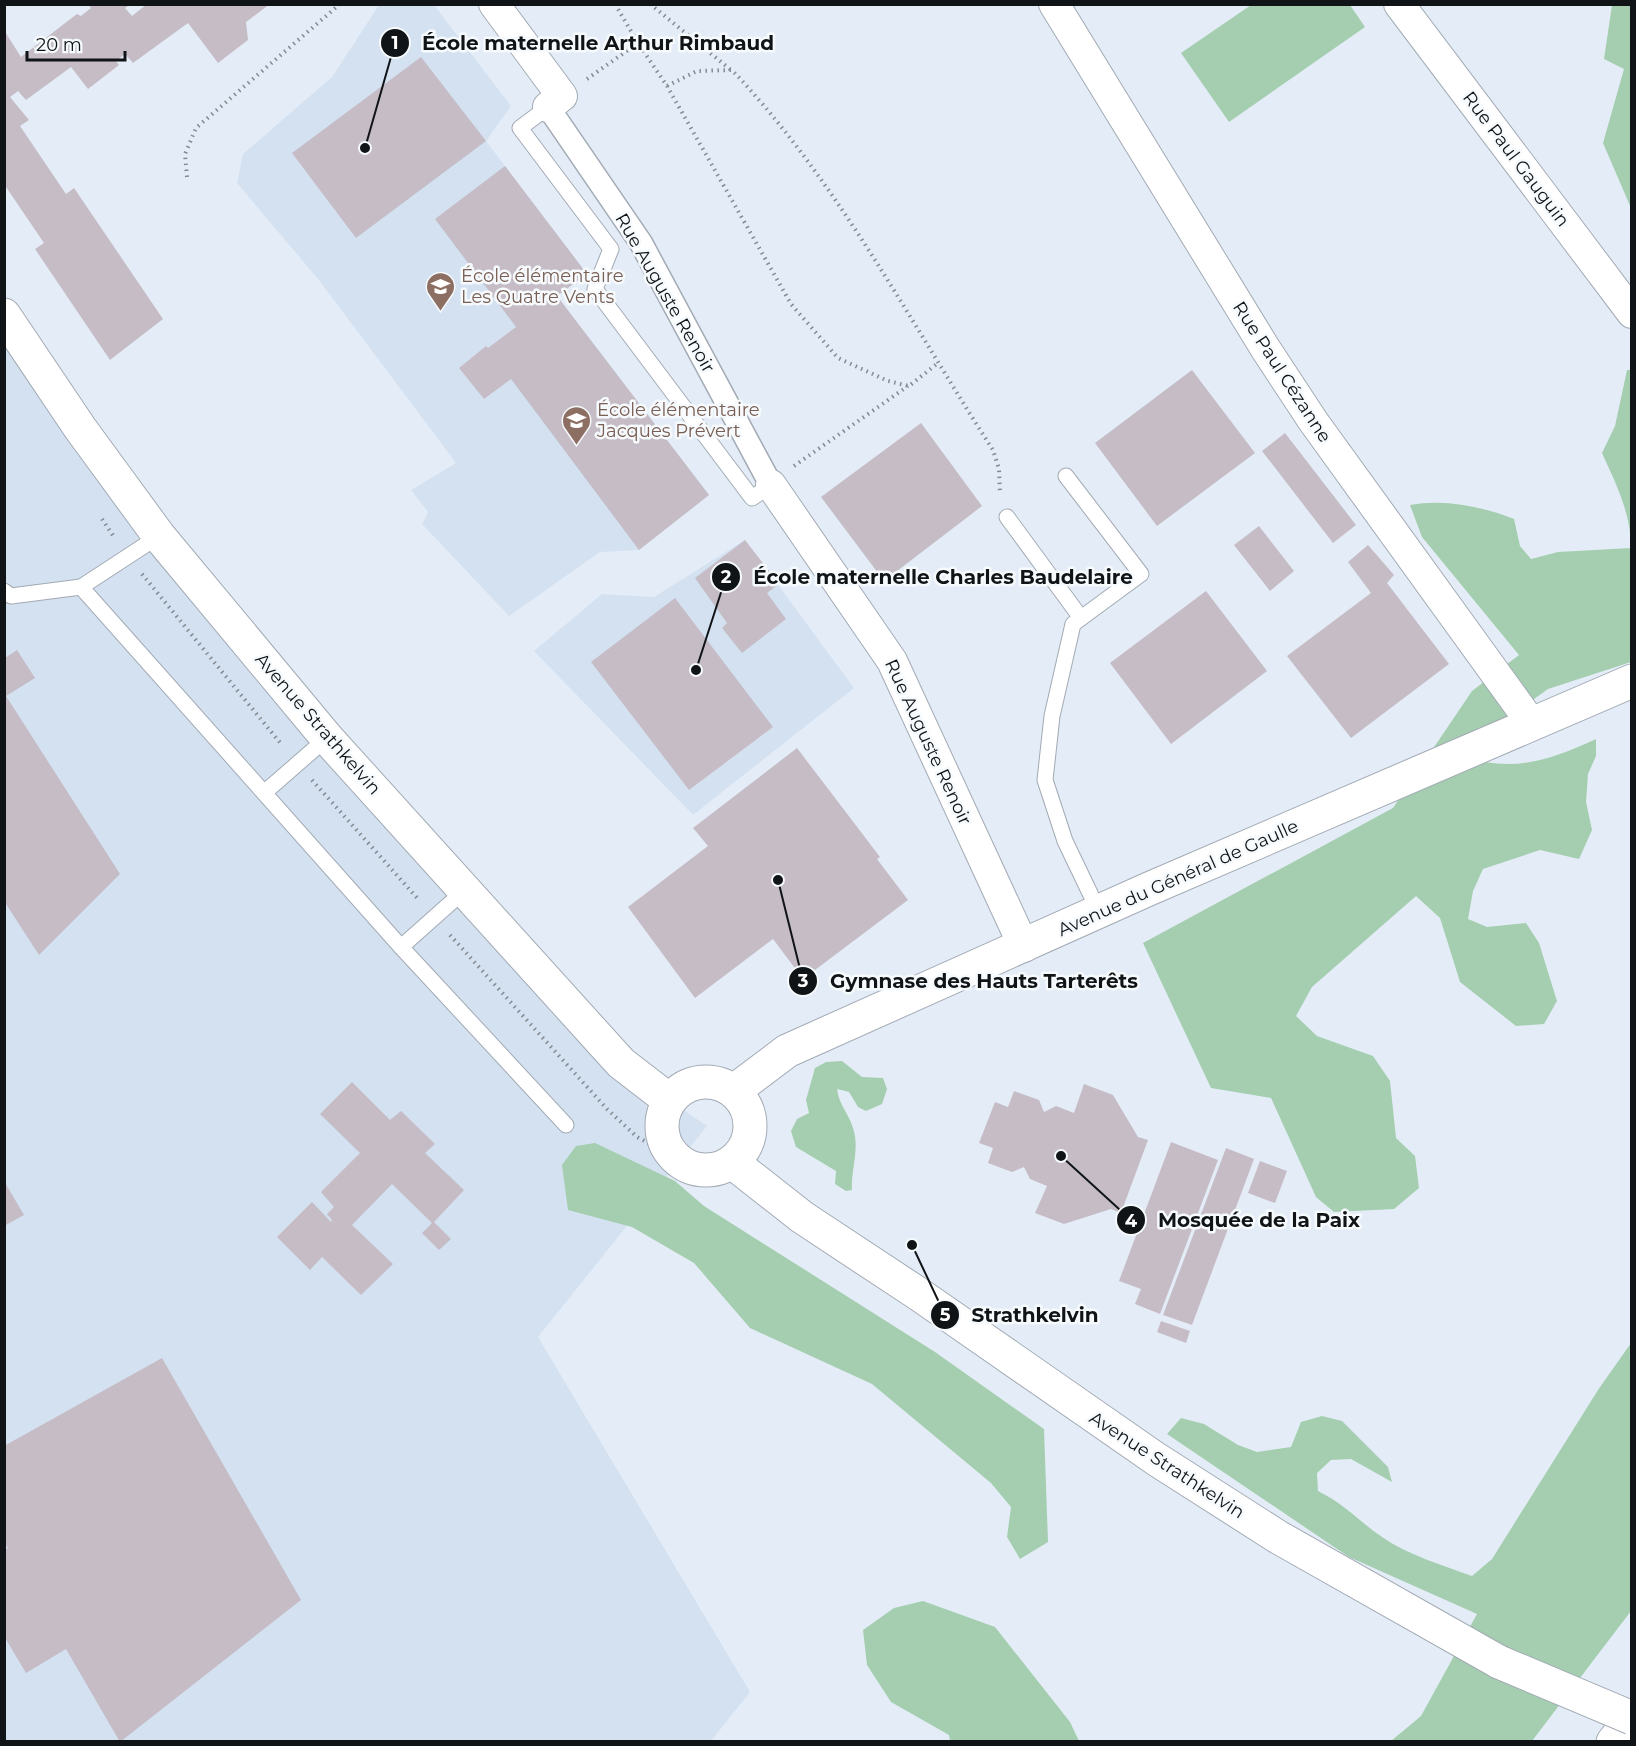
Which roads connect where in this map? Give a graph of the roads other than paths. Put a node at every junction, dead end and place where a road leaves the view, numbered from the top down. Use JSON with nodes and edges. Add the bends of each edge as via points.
{"nodes":[{"id":1,"x":494,"y":4,"type":"edge"},
{"id":2,"x":1054,"y":4,"type":"edge"},
{"id":3,"x":1399,"y":4,"type":"edge"},
{"id":4,"x":548,"y":107,"type":"junction"},
{"id":5,"x":1632,"y":314,"type":"edge"},
{"id":6,"x":4,"y":315,"type":"edge"},
{"id":7,"x":1066,"y":476,"type":"dead end"},
{"id":8,"x":771,"y":485,"type":"junction"},
{"id":9,"x":1007,"y":517,"type":"road end"},
{"id":10,"x":159,"y":536,"type":"junction"},
{"id":11,"x":81,"y":587,"type":"junction"},
{"id":12,"x":4,"y":591,"type":"edge"},
{"id":13,"x":1081,"y":618,"type":"junction"},
{"id":14,"x":1632,"y":681,"type":"edge"},
{"id":15,"x":1532,"y":724,"type":"junction"},
{"id":16,"x":327,"y":738,"type":"junction"},
{"id":17,"x":265,"y":792,"type":"junction"},
{"id":18,"x":464,"y":891,"type":"junction"},
{"id":19,"x":1099,"y":912,"type":"junction"},
{"id":20,"x":401,"y":947,"type":"junction"},
{"id":21,"x":1024,"y":947,"type":"junction"},
{"id":22,"x":734,"y":1091,"type":"junction"},
{"id":23,"x":669,"y":1100,"type":"junction"},
{"id":24,"x":566,"y":1125,"type":"dead end"},
{"id":25,"x":732,"y":1162,"type":"junction"},
{"id":26,"x":1632,"y":1718,"type":"edge"},
{"id":27,"x":1613,"y":1742,"type":"edge"}],
"edges":[{"from":1,"to":4,"type":"street","via":[[562,96]]},
{"from":2,"to":15,"type":"street","name":"Rue Paul Cézanne","via":[[1312,421]]},
{"from":3,"to":5,"type":"street","name":"Rue Paul Gauguin"},
{"from":4,"to":8,"type":"street","name":"Rue Auguste Renoir","via":[[641,243]]},
{"from":4,"to":8,"type":"lane","via":[[520,129],[611,249],[596,289],[752,498]]},
{"from":6,"to":10,"type":"main road","name":"Avenue Strathkelvin"},
{"from":7,"to":13,"type":"lane","via":[[1141,574]]},
{"from":8,"to":21,"type":"street","name":"Rue Auguste Renoir","via":[[892,661]]},
{"from":9,"to":13,"type":"lane"},
{"from":10,"to":11,"type":"lane"},
{"from":10,"to":16,"type":"main road","name":"Avenue Strathkelvin"},
{"from":11,"to":12,"type":"lane","via":[[11,596]]},
{"from":11,"to":17,"type":"lane"},
{"from":13,"to":19,"type":"lane","via":[[1073,624],[1052,716],[1045,780],[1065,841]]},
{"from":14,"to":15,"type":"main road","name":"Avenue du Général de Gaulle"},
{"from":15,"to":19,"type":"main road","name":"Avenue du Général de Gaulle"},
{"from":16,"to":17,"type":"lane"},
{"from":16,"to":18,"type":"main road","name":"Avenue Strathkelvin"},
{"from":17,"to":20,"type":"lane"},
{"from":18,"to":20,"type":"lane"},
{"from":18,"to":23,"type":"main road","name":"Avenue Strathkelvin","via":[[621,1064]]},
{"from":19,"to":21,"type":"main road","name":"Avenue du Général de Gaulle"},
{"from":20,"to":24,"type":"lane"},
{"from":21,"to":22,"type":"main road","name":"Avenue du Général de Gaulle","via":[[787,1051]]},
{"from":22,"to":23,"type":"main road","via":[[707,1081],[692,1083]]},
{"from":22,"to":25,"type":"main road","via":[[750,1118],[743,1150]]},
{"from":23,"to":25,"type":"main road","via":[[662,1128],[672,1155],[701,1170],[717,1169]]},
{"from":25,"to":26,"type":"main road","name":"Avenue Strathkelvin","bridge":true,"via":[[802,1217],[1156,1459],[1278,1537],[1499,1662]]},
{"from":26,"to":27,"type":"main road"}]}
